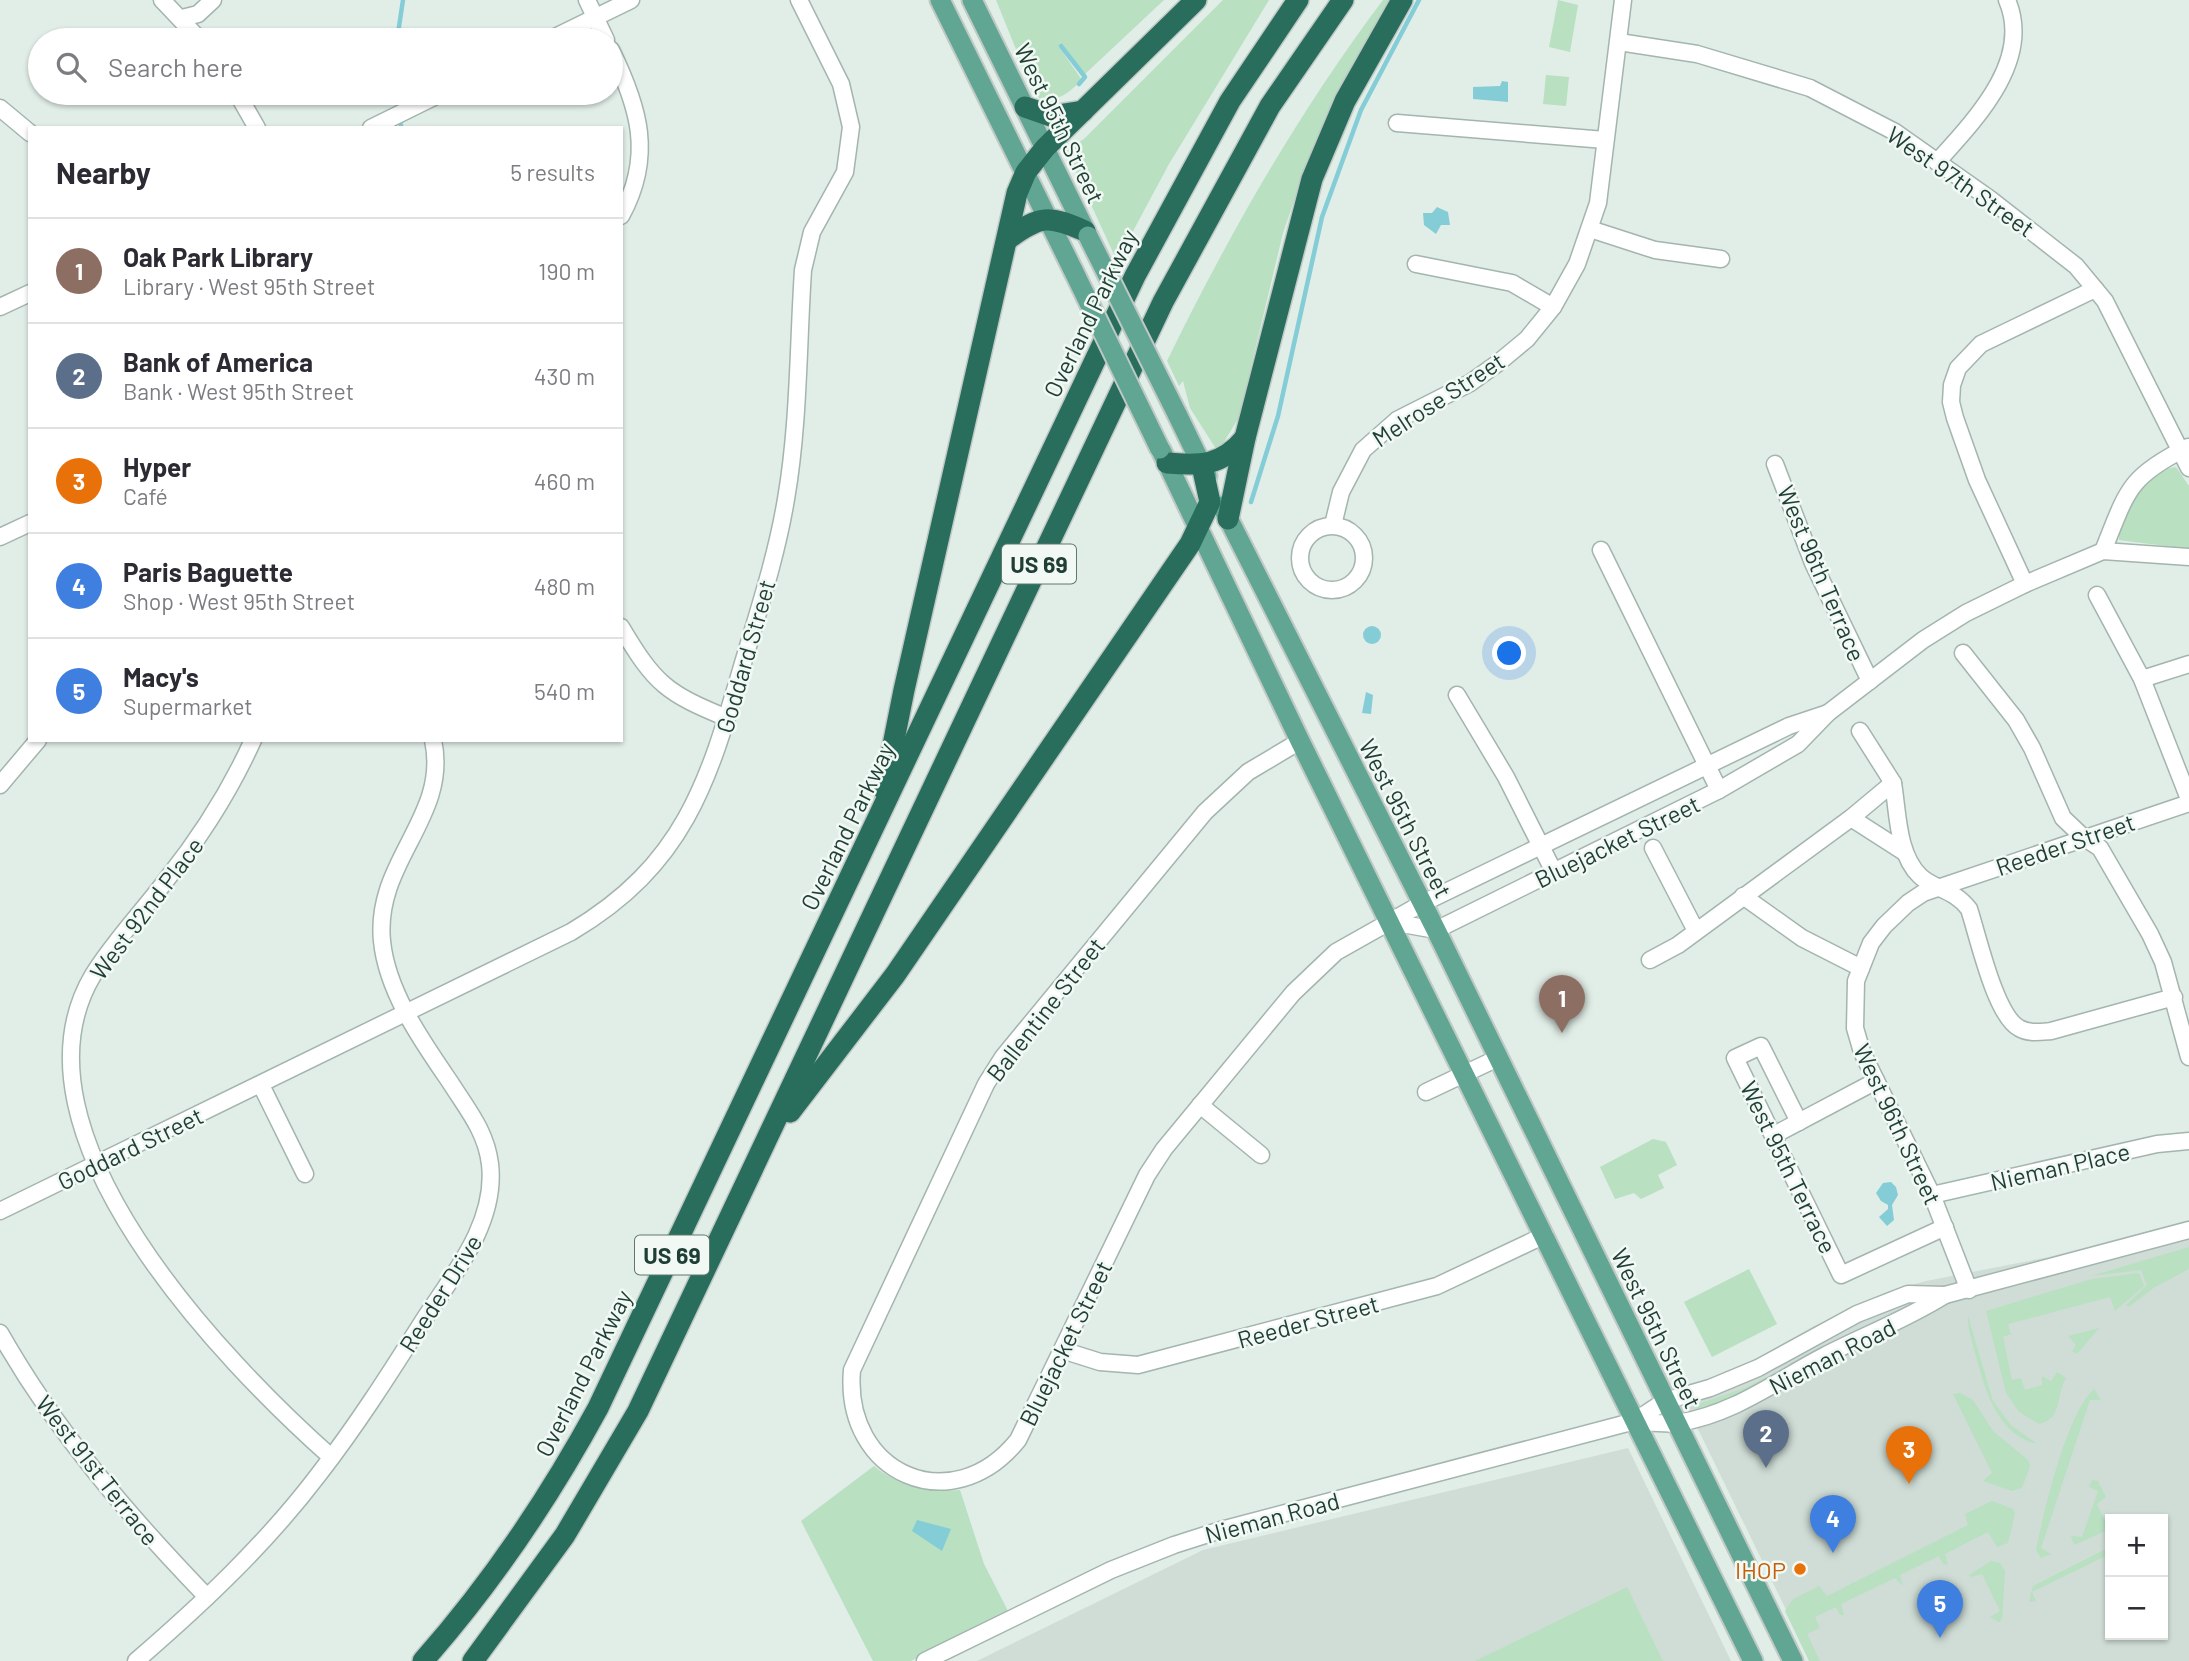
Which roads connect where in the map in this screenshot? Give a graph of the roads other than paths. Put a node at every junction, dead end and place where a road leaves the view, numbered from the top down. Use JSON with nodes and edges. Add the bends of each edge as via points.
{"nodes":[{"id":1,"x":162,"y":0,"type":"edge"},
{"id":2,"x":213,"y":0,"type":"edge"},
{"id":3,"x":587,"y":0,"type":"edge"},
{"id":4,"x":631,"y":0,"type":"edge"},
{"id":5,"x":799,"y":0,"type":"edge"},
{"id":6,"x":940,"y":0,"type":"edge"},
{"id":7,"x":972,"y":0,"type":"edge"},
{"id":8,"x":1196,"y":0,"type":"edge"},
{"id":9,"x":1298,"y":0,"type":"edge"},
{"id":10,"x":1343,"y":0,"type":"edge"},
{"id":11,"x":1402,"y":0,"type":"edge"},
{"id":12,"x":1623,"y":0,"type":"edge"},
{"id":13,"x":2007,"y":0,"type":"edge"},
{"id":14,"x":182,"y":18,"type":"junction"},
{"id":15,"x":595,"y":18,"type":"junction"},
{"id":16,"x":190,"y":28,"type":"edge"},
{"id":17,"x":574,"y":28,"type":"edge"},
{"id":18,"x":600,"y":28,"type":"edge"},
{"id":19,"x":1619,"y":42,"type":"junction"},
{"id":20,"x":623,"y":75,"type":"edge"},
{"id":21,"x":244,"y":105,"type":"edge"},
{"id":22,"x":418,"y":105,"type":"edge"},
{"id":23,"x":1025,"y":107,"type":"junction"},
{"id":24,"x":0,"y":108,"type":"edge"},
{"id":25,"x":1083,"y":111,"type":"junction"},
{"id":26,"x":1397,"y":123,"type":"dead end"},
{"id":27,"x":256,"y":126,"type":"edge"},
{"id":28,"x":375,"y":126,"type":"edge"},
{"id":29,"x":28,"y":131,"type":"edge"},
{"id":30,"x":1605,"y":140,"type":"junction"},
{"id":31,"x":1045,"y":148,"type":"junction"},
{"id":32,"x":1937,"y":162,"type":"junction"},
{"id":33,"x":1026,"y":172,"type":"junction"},
{"id":34,"x":623,"y":211,"type":"edge"},
{"id":35,"x":1047,"y":218,"type":"junction"},
{"id":36,"x":1590,"y":229,"type":"junction"},
{"id":37,"x":1086,"y":233,"type":"junction"},
{"id":38,"x":1008,"y":239,"type":"junction"},
{"id":39,"x":1721,"y":259,"type":"dead end"},
{"id":40,"x":1416,"y":264,"type":"dead end"},
{"id":41,"x":2095,"y":289,"type":"junction"},
{"id":42,"x":28,"y":294,"type":"edge"},
{"id":43,"x":0,"y":307,"type":"edge"},
{"id":44,"x":1553,"y":307,"type":"junction"},
{"id":45,"x":1245,"y":439,"type":"junction"},
{"id":46,"x":2185,"y":449,"type":"edge"},
{"id":47,"x":1163,"y":456,"type":"junction"},
{"id":48,"x":1775,"y":464,"type":"dead end"},
{"id":49,"x":1202,"y":466,"type":"junction"},
{"id":50,"x":2189,"y":468,"type":"edge"},
{"id":51,"x":1228,"y":519,"type":"junction"},
{"id":52,"x":28,"y":524,"type":"edge"},
{"id":53,"x":1333,"y":525,"type":"junction"},
{"id":54,"x":1198,"y":531,"type":"junction"},
{"id":55,"x":0,"y":537,"type":"edge"},
{"id":56,"x":1601,"y":550,"type":"dead end"},
{"id":57,"x":2103,"y":551,"type":"junction"},
{"id":58,"x":2189,"y":557,"type":"edge"},
{"id":59,"x":2025,"y":583,"type":"junction"},
{"id":60,"x":2097,"y":595,"type":"dead end"},
{"id":61,"x":623,"y":630,"type":"edge"},
{"id":62,"x":1963,"y":653,"type":"dead end"},
{"id":63,"x":2189,"y":664,"type":"edge"},
{"id":64,"x":2142,"y":678,"type":"junction"},
{"id":65,"x":1870,"y":681,"type":"junction"},
{"id":66,"x":1457,"y":695,"type":"dead end"},
{"id":67,"x":1828,"y":713,"type":"junction"},
{"id":68,"x":727,"y":718,"type":"junction"},
{"id":69,"x":1860,"y":731,"type":"dead end"},
{"id":70,"x":1300,"y":741,"type":"junction"},
{"id":71,"x":36,"y":742,"type":"edge"},
{"id":72,"x":252,"y":742,"type":"edge"},
{"id":73,"x":433,"y":742,"type":"edge"},
{"id":74,"x":1707,"y":766,"type":"junction"},
{"id":75,"x":1893,"y":783,"type":"junction"},
{"id":76,"x":0,"y":785,"type":"edge"},
{"id":77,"x":1719,"y":790,"type":"junction"},
{"id":78,"x":2189,"y":801,"type":"edge"},
{"id":79,"x":1851,"y":818,"type":"junction"},
{"id":80,"x":878,"y":823,"type":"junction"},
{"id":81,"x":2083,"y":837,"type":"junction"},
{"id":82,"x":1541,"y":846,"type":"junction"},
{"id":83,"x":1653,"y":848,"type":"dead end"},
{"id":84,"x":1904,"y":852,"type":"junction"},
{"id":85,"x":1554,"y":872,"type":"junction"},
{"id":86,"x":1941,"y":887,"type":"junction"},
{"id":87,"x":1743,"y":896,"type":"junction"},
{"id":88,"x":1423,"y":903,"type":"junction"},
{"id":89,"x":1391,"y":922,"type":"junction"},
{"id":90,"x":1695,"y":929,"type":"junction"},
{"id":91,"x":1436,"y":930,"type":"junction"},
{"id":92,"x":1650,"y":960,"type":"dead end"},
{"id":93,"x":1861,"y":968,"type":"junction"},
{"id":94,"x":2174,"y":997,"type":"junction"},
{"id":95,"x":408,"y":1012,"type":"junction"},
{"id":96,"x":2189,"y":1057,"type":"edge"},
{"id":97,"x":1498,"y":1058,"type":"junction"},
{"id":98,"x":1466,"y":1073,"type":"junction"},
{"id":99,"x":1875,"y":1082,"type":"junction"},
{"id":100,"x":261,"y":1085,"type":"junction"},
{"id":101,"x":1426,"y":1092,"type":"dead end"},
{"id":102,"x":1200,"y":1105,"type":"junction"},
{"id":103,"x":1799,"y":1122,"type":"junction"},
{"id":104,"x":1774,"y":1135,"type":"junction"},
{"id":105,"x":2189,"y":1141,"type":"edge"},
{"id":106,"x":765,"y":1144,"type":"junction"},
{"id":107,"x":1261,"y":1155,"type":"dead end"},
{"id":108,"x":97,"y":1164,"type":"junction"},
{"id":109,"x":305,"y":1174,"type":"dead end"},
{"id":110,"x":1932,"y":1195,"type":"junction"},
{"id":111,"x":0,"y":1211,"type":"edge"},
{"id":112,"x":1945,"y":1227,"type":"junction"},
{"id":113,"x":2189,"y":1230,"type":"edge"},
{"id":114,"x":1545,"y":1235,"type":"junction"},
{"id":115,"x":1969,"y":1290,"type":"junction"},
{"id":116,"x":1945,"y":1295,"type":"junction"},
{"id":117,"x":0,"y":1334,"type":"edge"},
{"id":118,"x":1062,"y":1350,"type":"junction"},
{"id":119,"x":1665,"y":1401,"type":"junction"},
{"id":120,"x":1635,"y":1421,"type":"junction"},
{"id":121,"x":1676,"y":1423,"type":"junction"},
{"id":122,"x":874,"y":1452,"type":"joint"},
{"id":123,"x":331,"y":1457,"type":"junction"},
{"id":124,"x":207,"y":1597,"type":"junction"},
{"id":125,"x":136,"y":1661,"type":"edge"},
{"id":126,"x":423,"y":1661,"type":"edge"},
{"id":127,"x":473,"y":1661,"type":"edge"},
{"id":128,"x":925,"y":1661,"type":"edge"},
{"id":129,"x":1753,"y":1661,"type":"edge"},
{"id":130,"x":1793,"y":1661,"type":"edge"}],
"edges":[{"from":1,"to":14,"type":"street"},
{"from":2,"to":14,"type":"street","via":[[198,14]]},
{"from":3,"to":15,"type":"street"},
{"from":4,"to":15,"type":"street"},
{"from":5,"to":68,"type":"street","name":"Goddard Street","via":[[847,104],[850,151],[845,172],[808,244],[787,498]]},
{"from":6,"to":33,"type":"main road"},
{"from":7,"to":23,"type":"main road","name":"West 95th Street"},
{"from":8,"to":25,"type":"highway"},
{"from":9,"to":80,"type":"highway","name":"Overland Parkway","number":"US 69","via":[[1230,101],[1135,276]]},
{"from":10,"to":106,"type":"highway","number":"US 69","via":[[1270,106],[1163,302]]},
{"from":11,"to":45,"type":"highway","via":[[1345,101],[1312,179]]},
{"from":12,"to":19,"type":"street","name":"Melrose Street"},
{"from":13,"to":32,"type":"street","via":[[2015,29],[2010,64]]},
{"from":14,"to":16,"type":"street"},
{"from":15,"to":17,"type":"street"},
{"from":15,"to":18,"type":"street"},
{"from":19,"to":30,"type":"street","name":"Melrose Street"},
{"from":19,"to":32,"type":"street","name":"West 97th Street","via":[[1697,54],[1779,76],[1851,107]]},
{"from":20,"to":34,"type":"street","via":[[639,129],[639,169]]},
{"from":21,"to":27,"type":"street"},
{"from":22,"to":28,"type":"street"},
{"from":23,"to":25,"type":"highway","via":[[1051,116]]},
{"from":23,"to":31,"type":"main road","name":"West 95th Street"},
{"from":24,"to":29,"type":"street"},
{"from":25,"to":31,"type":"highway"},
{"from":26,"to":30,"type":"street"},
{"from":30,"to":36,"type":"street","name":"Melrose Street","via":[[1598,203]]},
{"from":31,"to":33,"type":"highway"},
{"from":31,"to":37,"type":"main road","name":"West 95th Street"},
{"from":32,"to":41,"type":"street","name":"West 97th Street","via":[[2061,253]]},
{"from":33,"to":35,"type":"main road"},
{"from":33,"to":38,"type":"highway"},
{"from":35,"to":37,"type":"highway"},
{"from":35,"to":38,"type":"highway","via":[[1031,222]]},
{"from":35,"to":47,"type":"main road","bridge":true},
{"from":36,"to":39,"type":"street","via":[[1655,250]]},
{"from":36,"to":44,"type":"street","name":"Melrose Street"},
{"from":37,"to":49,"type":"main road","name":"West 95th Street","bridge":true},
{"from":38,"to":80,"type":"highway","via":[[904,690]]},
{"from":40,"to":44,"type":"street","via":[[1512,283]]},
{"from":41,"to":46,"type":"street","name":"West 97th Street","via":[[2113,313]]},
{"from":41,"to":59,"type":"street","via":[[1981,344],[1963,361],[1952,385],[1955,418],[1977,480]]},
{"from":42,"to":43,"type":"street"},
{"from":44,"to":53,"type":"street","name":"Melrose Street","via":[[1527,339],[1498,363],[1377,435],[1350,470]]},
{"from":45,"to":49,"type":"highway","via":[[1218,462]]},
{"from":45,"to":51,"type":"highway"},
{"from":46,"to":50,"type":"street","name":"West 97th Street"},
{"from":46,"to":57,"type":"street","via":[[2139,476],[2125,496]]},
{"from":47,"to":49,"type":"highway"},
{"from":47,"to":54,"type":"main road"},
{"from":48,"to":65,"type":"street","name":"West 96th Terrace","via":[[1813,563]]},
{"from":49,"to":51,"type":"main road","name":"West 95th Street"},
{"from":49,"to":54,"type":"highway","via":[[1210,502]]},
{"from":51,"to":88,"type":"main road","name":"West 95th Street"},
{"from":52,"to":55,"type":"street"},
{"from":53,"to":53,"type":"street","via":[[1312,532],[1300,551],[1303,573],[1319,588],[1331,591],[1357,578],[1364,559],[1352,532]]},
{"from":54,"to":70,"type":"main road"},
{"from":54,"to":106,"type":"highway","via":[[895,975]]},
{"from":56,"to":74,"type":"street"},
{"from":57,"to":58,"type":"street","name":"Bluejacket Street"},
{"from":57,"to":59,"type":"street","name":"Bluejacket Street"},
{"from":59,"to":65,"type":"street","name":"Bluejacket Street","via":[[1923,640]]},
{"from":60,"to":64,"type":"street"},
{"from":61,"to":68,"type":"street","via":[[657,681],[688,702]]},
{"from":62,"to":81,"type":"street","via":[[2016,720],[2063,818]]},
{"from":63,"to":64,"type":"street"},
{"from":64,"to":78,"type":"street"},
{"from":65,"to":67,"type":"street","name":"Bluejacket Street"},
{"from":66,"to":82,"type":"street"},
{"from":67,"to":74,"type":"street","name":"Bluejacket Street","via":[[1789,726]]},
{"from":67,"to":77,"type":"street","name":"Bluejacket Street","via":[[1798,744]]},
{"from":68,"to":95,"type":"street","name":"Goddard Street","via":[[710,773],[691,813],[656,864],[630,891],[571,932]]},
{"from":69,"to":75,"type":"street"},
{"from":70,"to":89,"type":"main road"},
{"from":70,"to":122,"type":"street","name":"Ballentine Street","via":[[1248,772],[1205,812],[1003,1057],[986,1084],[852,1370],[854,1416]]},
{"from":71,"to":76,"type":"street"},
{"from":72,"to":108,"type":"street","name":"West 92nd Place","via":[[215,815],[110,950],[76,1012],[71,1096]]},
{"from":73,"to":95,"type":"street","name":"Reeder Drive","via":[[432,793],[392,872],[382,918],[385,958]]},
{"from":74,"to":77,"type":"street"},
{"from":74,"to":82,"type":"street","name":"Bluejacket Street"},
{"from":75,"to":79,"type":"street"},
{"from":75,"to":84,"type":"street"},
{"from":77,"to":85,"type":"street","name":"Bluejacket Street"},
{"from":78,"to":81,"type":"street","name":"Reeder Street"},
{"from":79,"to":84,"type":"street"},
{"from":79,"to":87,"type":"street"},
{"from":80,"to":126,"type":"highway","name":"Overland Parkway","number":"US 69","via":[[592,1419],[527,1527]]},
{"from":81,"to":86,"type":"street","name":"Reeder Street"},
{"from":81,"to":94,"type":"street","via":[[2100,848],[2114,870],[2150,934]]},
{"from":82,"to":85,"type":"street"},
{"from":82,"to":88,"type":"street","name":"Bluejacket Street"},
{"from":83,"to":90,"type":"street"},
{"from":84,"to":86,"type":"street","via":[[1920,876]]},
{"from":85,"to":91,"type":"street","name":"Bluejacket Street"},
{"from":86,"to":93,"type":"street","name":"Reeder Street","via":[[1923,893],[1884,926]]},
{"from":86,"to":94,"type":"street","via":[[1959,896],[1969,909],[2001,1005],[2018,1028],[2033,1033],[2051,1031]]},
{"from":87,"to":90,"type":"street"},
{"from":87,"to":93,"type":"street","via":[[1802,938]]},
{"from":88,"to":89,"type":"street","name":"Bluejacket Street"},
{"from":88,"to":91,"type":"main road","name":"West 95th Street"},
{"from":89,"to":91,"type":"street"},
{"from":89,"to":98,"type":"main road"},
{"from":89,"to":102,"type":"street","name":"Bluejacket Street","via":[[1360,936],[1310,974]]},
{"from":90,"to":92,"type":"street"},
{"from":91,"to":97,"type":"main road","name":"West 95th Street"},
{"from":93,"to":99,"type":"street","name":"West 96th Street","via":[[1853,997],[1855,1028]]},
{"from":94,"to":96,"type":"street"},
{"from":95,"to":100,"type":"street","name":"Goddard Street"},
{"from":95,"to":123,"type":"street","name":"Reeder Drive","via":[[478,1124],[490,1166],[488,1202],[467,1252]]},
{"from":97,"to":98,"type":"street"},
{"from":97,"to":119,"type":"main road","name":"West 95th Street"},
{"from":98,"to":101,"type":"street"},
{"from":98,"to":114,"type":"main road"},
{"from":99,"to":103,"type":"street"},
{"from":99,"to":110,"type":"street","name":"West 96th Street"},
{"from":100,"to":108,"type":"street","name":"Goddard Street"},
{"from":100,"to":109,"type":"street"},
{"from":102,"to":107,"type":"street"},
{"from":102,"to":118,"type":"street","name":"Bluejacket Street","via":[[1147,1175]]},
{"from":103,"to":104,"type":"street"},
{"from":103,"to":104,"type":"street","name":"West 95th Terrace","via":[[1761,1046],[1735,1058]]},
{"from":104,"to":112,"type":"street","name":"West 95th Terrace","via":[[1841,1275]]},
{"from":105,"to":110,"type":"street","name":"Nieman Place","via":[[2157,1144]]},
{"from":106,"to":127,"type":"highway","number":"US 69","via":[[632,1422],[565,1535]]},
{"from":108,"to":111,"type":"street","name":"Goddard Street"},
{"from":108,"to":123,"type":"street","name":"West 92nd Place","via":[[152,1261],[207,1335],[279,1411]]},
{"from":110,"to":112,"type":"street","name":"West 96th Street"},
{"from":112,"to":115,"type":"street","name":"West 96th Street"},
{"from":113,"to":115,"type":"street","name":"Nieman Road"},
{"from":114,"to":118,"type":"street","name":"Reeder Street","via":[[1430,1288],[1138,1365],[1100,1362]]},
{"from":114,"to":120,"type":"main road"},
{"from":115,"to":116,"type":"street","name":"Nieman Road"},
{"from":116,"to":119,"type":"street","name":"Nieman Road","via":[[1908,1294],[1821,1332],[1734,1379]]},
{"from":116,"to":121,"type":"street","name":"Nieman Road","via":[[1916,1314],[1821,1357],[1742,1404]]},
{"from":117,"to":124,"type":"street","name":"West 91st Terrace","via":[[78,1451],[125,1510]]},
{"from":118,"to":122,"type":"street","name":"Bluejacket Street","via":[[1018,1440],[990,1468],[964,1479],[923,1479],[887,1464]]},
{"from":119,"to":120,"type":"street","name":"Nieman Road"},
{"from":119,"to":121,"type":"main road","name":"West 95th Street"},
{"from":120,"to":121,"type":"street","name":"Nieman Road"},
{"from":120,"to":128,"type":"street","name":"Nieman Road","via":[[1174,1545],[1111,1570]]},
{"from":120,"to":129,"type":"main road"},
{"from":121,"to":130,"type":"main road","name":"West 95th Street"},
{"from":123,"to":124,"type":"street","name":"Reeder Drive","via":[[258,1546]]},
{"from":124,"to":125,"type":"street","name":"Reeder Drive"}]}
